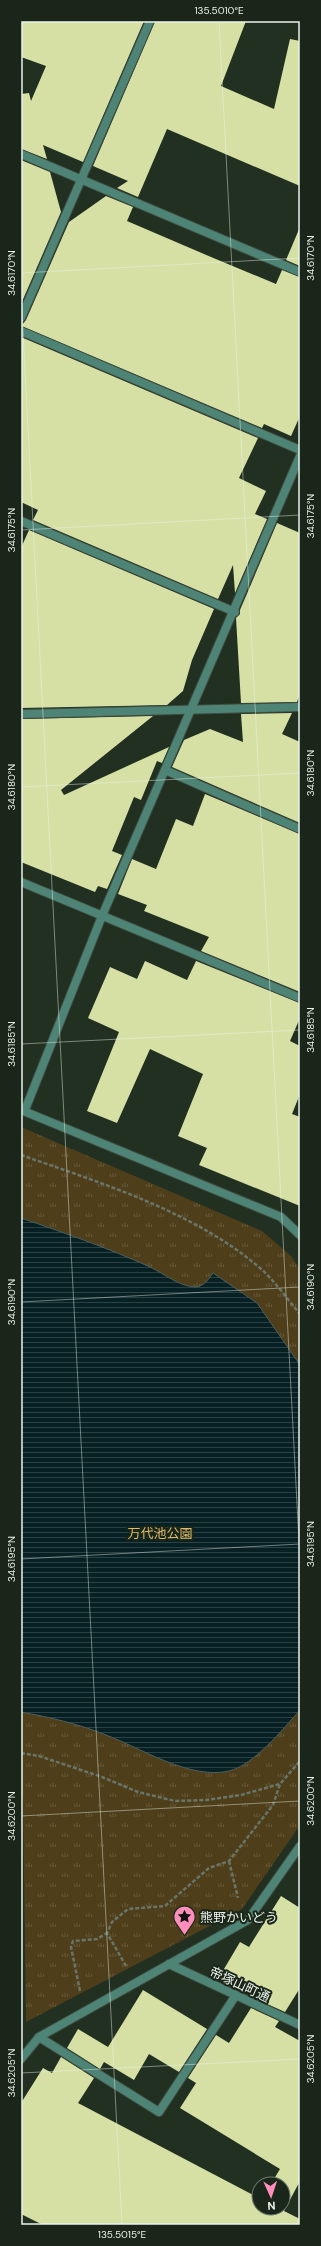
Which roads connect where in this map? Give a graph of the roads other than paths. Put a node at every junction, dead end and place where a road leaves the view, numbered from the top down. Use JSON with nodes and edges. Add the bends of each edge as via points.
{"nodes":[{"id":1,"x":150,"y":21,"type":"edge"},
{"id":2,"x":21,"y":154,"type":"edge"},
{"id":3,"x":81,"y":180,"type":"junction"},
{"id":4,"x":300,"y":272,"type":"edge"},
{"id":5,"x":21,"y":318,"type":"edge"},
{"id":6,"x":21,"y":331,"type":"edge"},
{"id":7,"x":300,"y":450,"type":"edge"},
{"id":8,"x":300,"y":456,"type":"edge"},
{"id":9,"x":21,"y":521,"type":"edge"},
{"id":10,"x":234,"y":612,"type":"junction"},
{"id":11,"x":300,"y":707,"type":"edge"},
{"id":12,"x":192,"y":709,"type":"junction"},
{"id":13,"x":21,"y":714,"type":"edge"},
{"id":14,"x":166,"y":770,"type":"junction"},
{"id":15,"x":300,"y":829,"type":"edge"},
{"id":16,"x":21,"y":882,"type":"edge"},
{"id":17,"x":102,"y":916,"type":"junction"},
{"id":18,"x":300,"y":998,"type":"edge"},
{"id":19,"x":23,"y":1110,"type":"edge"},
{"id":20,"x":300,"y":1235,"type":"edge"},
{"id":21,"x":300,"y":1846,"type":"edge"},
{"id":22,"x":169,"y":1964,"type":"junction"},
{"id":23,"x":236,"y":1995,"type":"junction"},
{"id":24,"x":300,"y":2025,"type":"edge"},
{"id":25,"x":39,"y":2037,"type":"junction"},
{"id":26,"x":21,"y":2059,"type":"edge"}],
"edges":[{"from":1,"to":3,"type":"street"},
{"from":2,"to":3,"type":"street"},
{"from":3,"to":4,"type":"street"},
{"from":3,"to":5,"type":"street"},
{"from":6,"to":7,"type":"street"},
{"from":8,"to":10,"type":"street"},
{"from":9,"to":10,"type":"street"},
{"from":10,"to":12,"type":"street"},
{"from":11,"to":12,"type":"street"},
{"from":12,"to":13,"type":"street"},
{"from":12,"to":14,"type":"street"},
{"from":14,"to":15,"type":"street"},
{"from":14,"to":17,"type":"street"},
{"from":16,"to":17,"type":"street"},
{"from":17,"to":18,"type":"street"},
{"from":17,"to":19,"type":"street"},
{"from":19,"to":20,"type":"street","via":[[281,1217]]},
{"from":21,"to":22,"type":"street","via":[[248,1920]]},
{"from":22,"to":23,"type":"street","name":"帝塚山町通"},
{"from":22,"to":25,"type":"street"},
{"from":23,"to":24,"type":"street","name":"帝塚山町通"},
{"from":23,"to":25,"type":"street","via":[[159,2112]]},
{"from":25,"to":26,"type":"street"}]}
